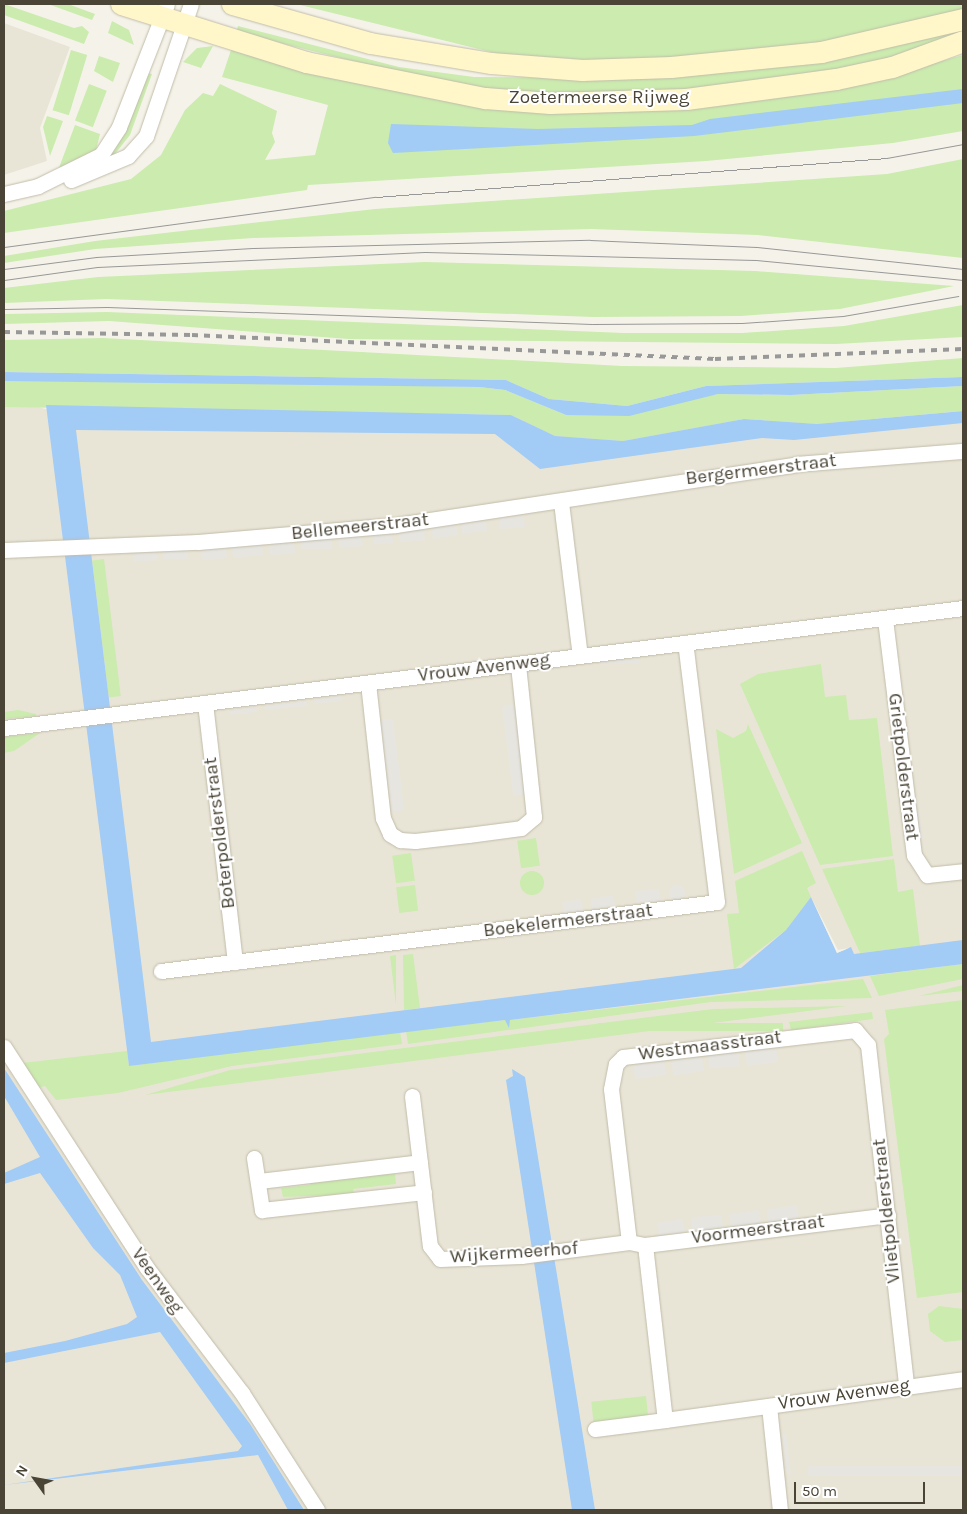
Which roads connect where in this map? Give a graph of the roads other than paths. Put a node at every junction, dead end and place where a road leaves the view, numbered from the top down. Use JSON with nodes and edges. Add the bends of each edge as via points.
{"nodes":[{"id":1,"x":121,"y":4,"type":"edge"},
{"id":2,"x":191,"y":4,"type":"edge"},
{"id":3,"x":232,"y":4,"type":"edge"},
{"id":4,"x":164,"y":11,"type":"edge"},
{"id":5,"x":963,"y":19,"type":"edge"},
{"id":6,"x":186,"y":26,"type":"junction"},
{"id":7,"x":958,"y":46,"type":"edge"},
{"id":8,"x":38,"y":186,"type":"junction"},
{"id":9,"x":4,"y":194,"type":"edge"},
{"id":10,"x":963,"y":451,"type":"edge"},
{"id":11,"x":561,"y":502,"type":"junction"},
{"id":12,"x":4,"y":550,"type":"edge"},
{"id":13,"x":963,"y":608,"type":"edge"},
{"id":14,"x":885,"y":619,"type":"junction"},
{"id":15,"x":685,"y":643,"type":"junction"},
{"id":16,"x":580,"y":656,"type":"junction"},
{"id":17,"x":518,"y":664,"type":"junction"},
{"id":18,"x":368,"y":683,"type":"junction"},
{"id":19,"x":205,"y":703,"type":"junction"},
{"id":20,"x":4,"y":728,"type":"edge"},
{"id":21,"x":963,"y":870,"type":"edge"},
{"id":22,"x":235,"y":962,"type":"junction"},
{"id":23,"x":161,"y":971,"type":"dead end"},
{"id":24,"x":864,"y":1036,"type":"joint"},
{"id":25,"x":4,"y":1047,"type":"edge"},
{"id":26,"x":412,"y":1096,"type":"dead end"},
{"id":27,"x":254,"y":1158,"type":"dead end"},
{"id":28,"x":420,"y":1162,"type":"junction"},
{"id":29,"x":259,"y":1181,"type":"junction"},
{"id":30,"x":424,"y":1192,"type":"junction"},
{"id":31,"x":888,"y":1215,"type":"junction"},
{"id":32,"x":629,"y":1242,"type":"junction"},
{"id":33,"x":645,"y":1245,"type":"junction"},
{"id":34,"x":963,"y":1379,"type":"edge"},
{"id":35,"x":906,"y":1386,"type":"junction"},
{"id":36,"x":769,"y":1406,"type":"junction"},
{"id":37,"x":665,"y":1420,"type":"junction"},
{"id":38,"x":595,"y":1429,"type":"dead end"},
{"id":39,"x":317,"y":1510,"type":"edge"},
{"id":40,"x":780,"y":1510,"type":"edge"}],
"edges":[{"from":1,"to":4,"type":"main road","name":"Zoetermeerse Rijweg"},
{"from":2,"to":6,"type":"street"},
{"from":3,"to":5,"type":"main road","name":"Zoetermeerse Rijweg","via":[[370,43],[491,63],[582,70],[671,67],[821,52]]},
{"from":4,"to":6,"type":"main road","name":"Zoetermeerse Rijweg"},
{"from":4,"to":8,"type":"street","via":[[110,143],[83,167]]},
{"from":6,"to":7,"type":"main road","name":"Zoetermeerse Rijweg","via":[[390,81],[486,98],[550,103],[696,98],[836,79]]},
{"from":6,"to":8,"type":"street","via":[[146,136],[128,156],[88,175]]},
{"from":8,"to":9,"type":"street"},
{"from":10,"to":11,"type":"street","name":"Bergermeerstraat","via":[[797,464]]},
{"from":11,"to":12,"type":"street","name":"Bellemeerstraat","via":[[396,525]]},
{"from":11,"to":16,"type":"street"},
{"from":13,"to":14,"type":"street","name":"Vrouw Avenweg"},
{"from":14,"to":15,"type":"street","name":"Vrouw Avenweg"},
{"from":14,"to":21,"type":"street","name":"Grietpolderstraat","via":[[914,855],[927,874]]},
{"from":15,"to":16,"type":"street","name":"Vrouw Avenweg"},
{"from":15,"to":22,"type":"street","name":"Boekelermeerstraat","via":[[717,902]]},
{"from":16,"to":17,"type":"street","name":"Vrouw Avenweg"},
{"from":17,"to":18,"type":"street","name":"Vrouw Avenweg"},
{"from":17,"to":18,"type":"street","via":[[534,817],[521,828],[468,835],[415,841],[400,840],[390,834],[383,818]]},
{"from":18,"to":19,"type":"street","name":"Vrouw Avenweg"},
{"from":19,"to":20,"type":"street","name":"Vrouw Avenweg"},
{"from":19,"to":22,"type":"street","name":"Boterpolderstraat"},
{"from":22,"to":23,"type":"street","name":"Boekelermeerstraat"},
{"from":24,"to":31,"type":"street","name":"Vlietpolderstraat"},
{"from":24,"to":32,"type":"street","name":"Westmaasstraat","via":[[844,1030],[624,1057],[611,1074],[611,1089]]},
{"from":25,"to":39,"type":"street","name":"Veenweg","via":[[147,1268],[242,1393]]},
{"from":26,"to":28,"type":"street","name":"Wijkermeerhof"},
{"from":27,"to":29,"type":"street"},
{"from":28,"to":29,"type":"street"},
{"from":28,"to":30,"type":"street","name":"Wijkermeerhof"},
{"from":29,"to":30,"type":"street","via":[[262,1210]]},
{"from":30,"to":32,"type":"street","name":"Wijkermeerhof","via":[[430,1246],[440,1259],[521,1256]]},
{"from":31,"to":33,"type":"street","name":"Voormeerstraat"},
{"from":31,"to":35,"type":"street","name":"Vlietpolderstraat"},
{"from":32,"to":33,"type":"street","name":"Voormeerstraat"},
{"from":33,"to":37,"type":"street"},
{"from":34,"to":35,"type":"street","name":"Vrouw Avenweg"},
{"from":35,"to":36,"type":"street","name":"Vrouw Avenweg"},
{"from":36,"to":37,"type":"street"},
{"from":36,"to":40,"type":"street","name":"Vrouw Avenweg"},
{"from":37,"to":38,"type":"street"}]}
